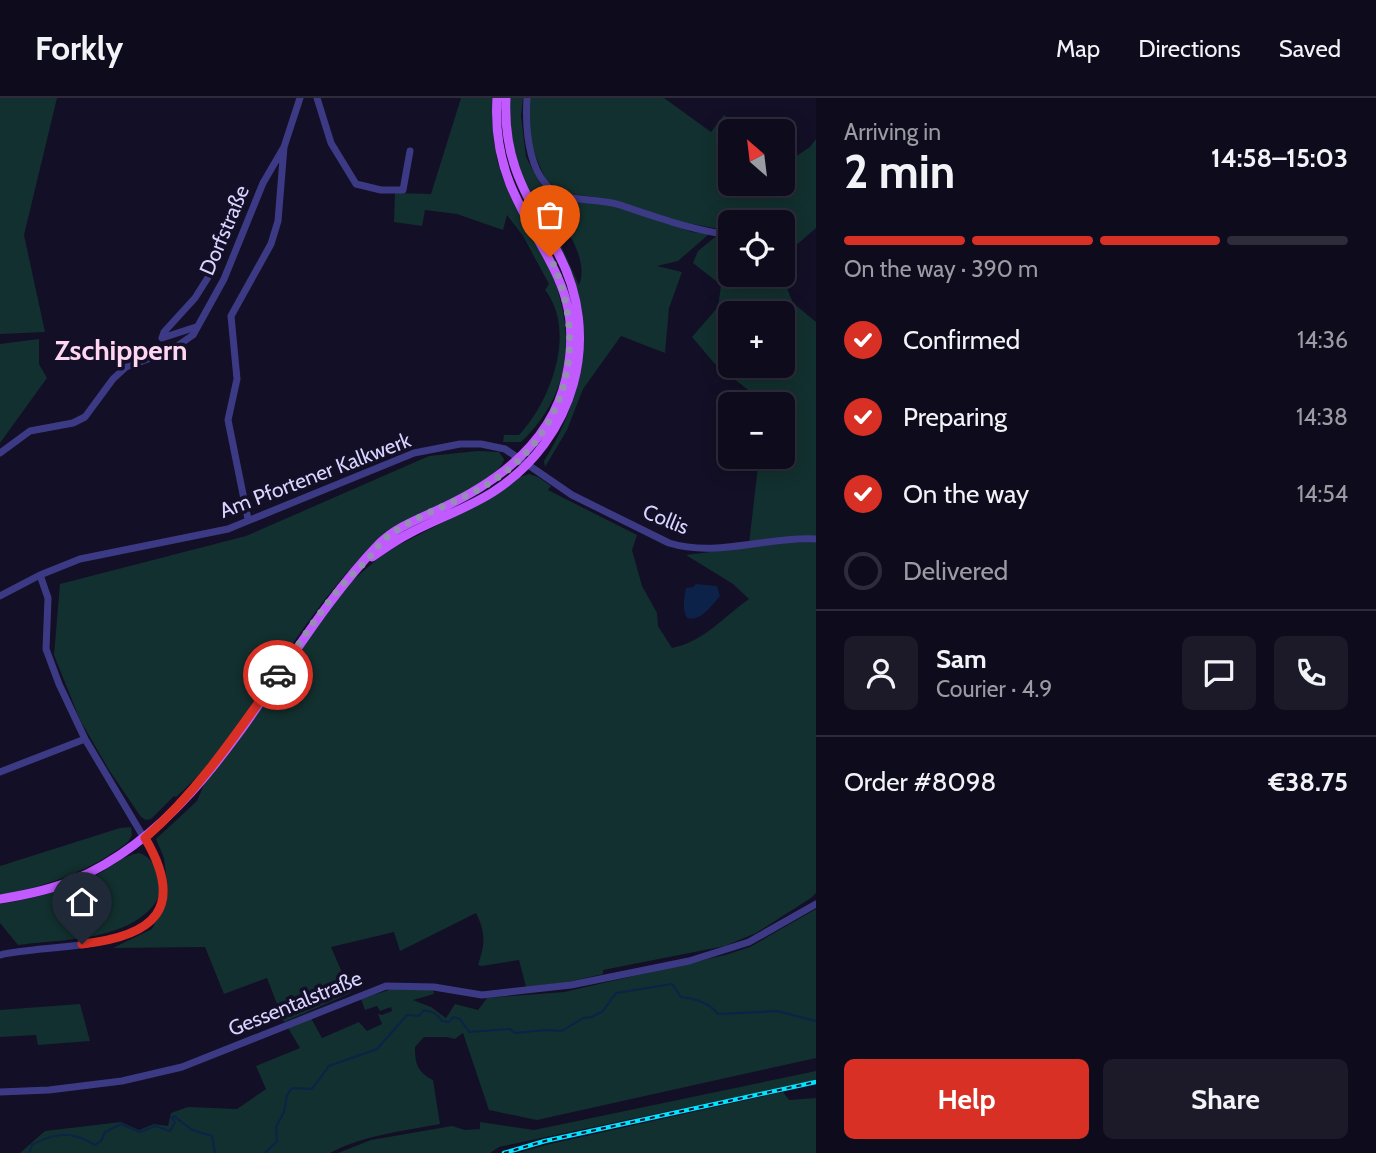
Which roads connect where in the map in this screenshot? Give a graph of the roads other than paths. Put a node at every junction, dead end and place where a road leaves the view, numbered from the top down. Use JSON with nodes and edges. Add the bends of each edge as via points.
{"nodes":[{"id":1,"x":300,"y":98,"type":"edge"},
{"id":2,"x":317,"y":98,"type":"edge"},
{"id":3,"x":497,"y":98,"type":"edge"},
{"id":4,"x":506,"y":98,"type":"edge"},
{"id":5,"x":527,"y":98,"type":"edge"},
{"id":6,"x":285,"y":146,"type":"junction"},
{"id":7,"x":410,"y":151,"type":"dead end"},
{"id":8,"x":718,"y":233,"type":"edge"},
{"id":9,"x":212,"y":271,"type":"dead end"},
{"id":10,"x":196,"y":327,"type":"junction"},
{"id":11,"x":0,"y":453,"type":"edge"},
{"id":12,"x":524,"y":461,"type":"junction"},
{"id":13,"x":248,"y":519,"type":"junction"},
{"id":14,"x":816,"y":539,"type":"edge"},
{"id":15,"x":40,"y":575,"type":"junction"},
{"id":16,"x":0,"y":596,"type":"edge"},
{"id":17,"x":85,"y":739,"type":"junction"},
{"id":18,"x":0,"y":772,"type":"edge"},
{"id":19,"x":145,"y":838,"type":"junction"},
{"id":20,"x":0,"y":899,"type":"edge"},
{"id":21,"x":816,"y":904,"type":"edge"},
{"id":22,"x":0,"y":956,"type":"edge"},
{"id":23,"x":0,"y":1093,"type":"edge"}],
"edges":[{"from":1,"to":6,"type":"street","name":"Dorfstraße"},
{"from":2,"to":7,"type":"street","via":[[331,143],[356,184],[402,190]]},
{"from":3,"to":12,"type":"main road","via":[[500,156],[560,278],[569,317],[565,381],[556,407]]},
{"from":4,"to":12,"type":"main road","via":[[510,156],[568,272],[579,322],[572,392],[550,439]]},
{"from":5,"to":8,"type":"street","via":[[528,140],[533,160],[549,187],[562,195],[614,203]]},
{"from":6,"to":10,"type":"street","name":"Dorfstraße","via":[[263,183],[224,279]]},
{"from":6,"to":13,"type":"street","name":"Dorfstraße","via":[[278,221],[271,244],[231,316],[237,379],[228,420]]},
{"from":9,"to":10,"type":"street","name":"Dorfstraße","via":[[162,338]]},
{"from":10,"to":11,"type":"street","name":"Dorfstraße","via":[[193,335],[170,351],[126,367],[85,417],[30,431]]},
{"from":12,"to":13,"type":"street","name":"Am Pfortener Kalkwerk","via":[[505,449],[481,444],[414,453]]},
{"from":12,"to":14,"type":"street","name":"Collis","via":[[588,503],[685,548]]},
{"from":12,"to":19,"type":"main road","via":[[389,536],[326,607],[208,773]]},
{"from":13,"to":15,"type":"street","name":"Am Pfortener Kalkwerk","via":[[228,529],[80,559]]},
{"from":15,"to":16,"type":"street","name":"Am Pfortener Kalkwerk"},
{"from":15,"to":17,"type":"street","via":[[48,598],[46,649]]},
{"from":17,"to":18,"type":"street"},
{"from":17,"to":19,"type":"street"},
{"from":19,"to":20,"type":"main road","via":[[74,881]]},
{"from":19,"to":22,"type":"street","via":[[164,884],[160,906],[148,922],[121,938]]},
{"from":21,"to":23,"type":"street","name":"Gessentalstraße","via":[[749,942],[689,961],[570,985],[482,995],[386,986],[182,1067],[122,1081]]}]}
